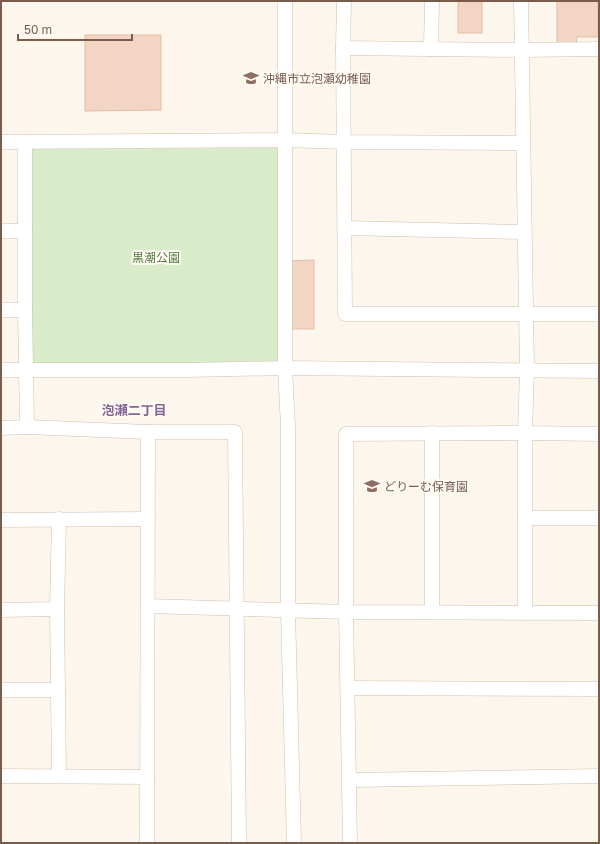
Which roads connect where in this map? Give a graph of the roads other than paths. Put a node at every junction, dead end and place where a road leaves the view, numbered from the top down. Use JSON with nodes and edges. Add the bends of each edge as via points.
{"nodes":[{"id":1,"x":285,"y":1,"type":"edge"},
{"id":2,"x":344,"y":1,"type":"edge"},
{"id":3,"x":432,"y":1,"type":"edge"},
{"id":4,"x":520,"y":1,"type":"edge"},
{"id":5,"x":343,"y":48,"type":"junction"},
{"id":6,"x":431,"y":49,"type":"junction"},
{"id":7,"x":599,"y":49,"type":"edge"},
{"id":8,"x":521,"y":50,"type":"junction"},
{"id":9,"x":285,"y":140,"type":"junction"},
{"id":10,"x":1,"y":142,"type":"edge"},
{"id":11,"x":25,"y":142,"type":"junction"},
{"id":12,"x":345,"y":142,"type":"junction"},
{"id":13,"x":522,"y":143,"type":"junction"},
{"id":14,"x":345,"y":228,"type":"junction"},
{"id":15,"x":1,"y":231,"type":"edge"},
{"id":16,"x":25,"y":231,"type":"junction"},
{"id":17,"x":524,"y":232,"type":"junction"},
{"id":18,"x":1,"y":310,"type":"edge"},
{"id":19,"x":25,"y":310,"type":"junction"},
{"id":20,"x":599,"y":314,"type":"edge"},
{"id":21,"x":526,"y":315,"type":"junction"},
{"id":22,"x":285,"y":368,"type":"junction"},
{"id":23,"x":1,"y":370,"type":"edge"},
{"id":24,"x":27,"y":370,"type":"junction"},
{"id":25,"x":526,"y":370,"type":"junction"},
{"id":26,"x":599,"y":371,"type":"edge"},
{"id":27,"x":27,"y":427,"type":"junction"},
{"id":28,"x":1,"y":428,"type":"edge"},
{"id":29,"x":148,"y":432,"type":"junction"},
{"id":30,"x":432,"y":433,"type":"junction"},
{"id":31,"x":525,"y":433,"type":"junction"},
{"id":32,"x":599,"y":434,"type":"edge"},
{"id":33,"x":525,"y":518,"type":"junction"},
{"id":34,"x":599,"y":518,"type":"edge"},
{"id":35,"x":59,"y":519,"type":"junction"},
{"id":36,"x":148,"y":519,"type":"junction"},
{"id":37,"x":1,"y":520,"type":"edge"},
{"id":38,"x":148,"y":606,"type":"junction"},
{"id":39,"x":238,"y":609,"type":"junction"},
{"id":40,"x":1,"y":610,"type":"edge"},
{"id":41,"x":57,"y":610,"type":"junction"},
{"id":42,"x":288,"y":611,"type":"junction"},
{"id":43,"x":346,"y":612,"type":"junction"},
{"id":44,"x":432,"y":612,"type":"junction"},
{"id":45,"x":525,"y":613,"type":"junction"},
{"id":46,"x":599,"y":613,"type":"edge"},
{"id":47,"x":348,"y":688,"type":"junction"},
{"id":48,"x":599,"y":689,"type":"edge"},
{"id":49,"x":1,"y":690,"type":"edge"},
{"id":50,"x":58,"y":690,"type":"junction"},
{"id":51,"x":1,"y":776,"type":"edge"},
{"id":52,"x":60,"y":776,"type":"junction"},
{"id":53,"x":599,"y":776,"type":"edge"},
{"id":54,"x":147,"y":777,"type":"junction"},
{"id":55,"x":350,"y":780,"type":"junction"},
{"id":56,"x":147,"y":843,"type":"edge"},
{"id":57,"x":239,"y":843,"type":"edge"},
{"id":58,"x":294,"y":843,"type":"edge"},
{"id":59,"x":350,"y":843,"type":"edge"}],
"edges":[{"from":1,"to":9,"type":"street"},
{"from":2,"to":5,"type":"street"},
{"from":3,"to":6,"type":"street"},
{"from":4,"to":8,"type":"street"},
{"from":5,"to":6,"type":"street"},
{"from":5,"to":12,"type":"street"},
{"from":6,"to":8,"type":"street"},
{"from":7,"to":8,"type":"street"},
{"from":8,"to":13,"type":"street"},
{"from":9,"to":11,"type":"street"},
{"from":9,"to":12,"type":"street"},
{"from":9,"to":22,"type":"street"},
{"from":10,"to":11,"type":"street"},
{"from":11,"to":16,"type":"street"},
{"from":12,"to":13,"type":"street"},
{"from":12,"to":14,"type":"street"},
{"from":13,"to":17,"type":"street"},
{"from":14,"to":17,"type":"street"},
{"from":14,"to":21,"type":"street","via":[[345,314]]},
{"from":15,"to":16,"type":"street"},
{"from":16,"to":19,"type":"street"},
{"from":17,"to":21,"type":"street"},
{"from":18,"to":19,"type":"street"},
{"from":19,"to":24,"type":"street"},
{"from":20,"to":21,"type":"street"},
{"from":21,"to":25,"type":"street"},
{"from":22,"to":24,"type":"street"},
{"from":22,"to":25,"type":"street"},
{"from":22,"to":42,"type":"street","via":[[288,426]]},
{"from":23,"to":24,"type":"street"},
{"from":24,"to":27,"type":"street"},
{"from":25,"to":26,"type":"street"},
{"from":25,"to":31,"type":"street"},
{"from":27,"to":28,"type":"street"},
{"from":27,"to":29,"type":"street"},
{"from":29,"to":36,"type":"street"},
{"from":29,"to":39,"type":"street","via":[[235,432]]},
{"from":30,"to":31,"type":"street"},
{"from":30,"to":43,"type":"street","via":[[346,434]]},
{"from":30,"to":44,"type":"street"},
{"from":31,"to":32,"type":"street"},
{"from":31,"to":33,"type":"street"},
{"from":33,"to":34,"type":"street"},
{"from":33,"to":45,"type":"street"},
{"from":35,"to":36,"type":"street"},
{"from":35,"to":37,"type":"street"},
{"from":35,"to":41,"type":"street"},
{"from":36,"to":38,"type":"street"},
{"from":38,"to":39,"type":"street"},
{"from":38,"to":54,"type":"street"},
{"from":39,"to":42,"type":"street"},
{"from":39,"to":57,"type":"street"},
{"from":40,"to":41,"type":"street"},
{"from":41,"to":50,"type":"street"},
{"from":42,"to":43,"type":"street"},
{"from":42,"to":58,"type":"street"},
{"from":43,"to":44,"type":"street"},
{"from":43,"to":47,"type":"street"},
{"from":44,"to":45,"type":"street"},
{"from":45,"to":46,"type":"street"},
{"from":47,"to":48,"type":"street"},
{"from":47,"to":55,"type":"street"},
{"from":49,"to":50,"type":"street"},
{"from":50,"to":52,"type":"street"},
{"from":51,"to":52,"type":"street"},
{"from":52,"to":54,"type":"street"},
{"from":53,"to":55,"type":"street"},
{"from":54,"to":56,"type":"street"},
{"from":55,"to":59,"type":"street"}]}
